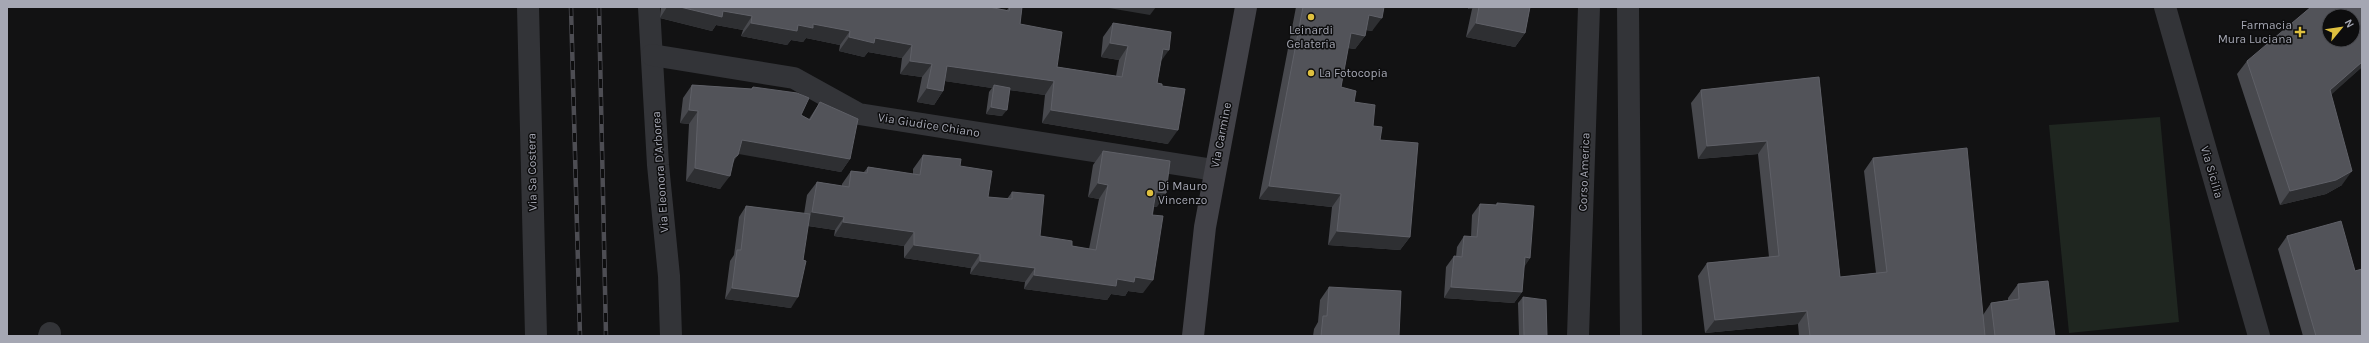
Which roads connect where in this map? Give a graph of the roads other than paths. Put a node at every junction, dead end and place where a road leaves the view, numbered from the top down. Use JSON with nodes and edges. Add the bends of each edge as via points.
{"nodes":[{"id":1,"x":528,"y":7,"type":"edge"},
{"id":2,"x":649,"y":7,"type":"edge"},
{"id":3,"x":1246,"y":7,"type":"edge"},
{"id":4,"x":1589,"y":7,"type":"edge"},
{"id":5,"x":1628,"y":7,"type":"edge"},
{"id":6,"x":2165,"y":7,"type":"edge"},
{"id":7,"x":652,"y":55,"type":"junction"},
{"id":8,"x":1214,"y":170,"type":"junction"},
{"id":9,"x":536,"y":336,"type":"edge"},
{"id":10,"x":671,"y":336,"type":"edge"},
{"id":11,"x":1193,"y":336,"type":"edge"},
{"id":12,"x":1578,"y":336,"type":"edge"},
{"id":13,"x":1631,"y":336,"type":"edge"},
{"id":14,"x":2259,"y":336,"type":"edge"}],
"edges":[{"from":1,"to":9,"type":"street","name":"Via Sa Costera"},
{"from":2,"to":7,"type":"street","name":"Via Eleonora D'Arborea"},
{"from":3,"to":8,"type":"main road","name":"Via Carmine"},
{"from":4,"to":12,"type":"street","name":"Corso America"},
{"from":5,"to":13,"type":"street"},
{"from":6,"to":14,"type":"street","name":"Via Sicilia"},
{"from":7,"to":8,"type":"street","name":"Via Giudice Chiano","via":[[794,78],[859,114]]},
{"from":7,"to":10,"type":"street","name":"Via Eleonora D'Arborea","via":[[658,165],[669,276]]},
{"from":8,"to":11,"type":"main road","name":"Via Carmine"}]}
